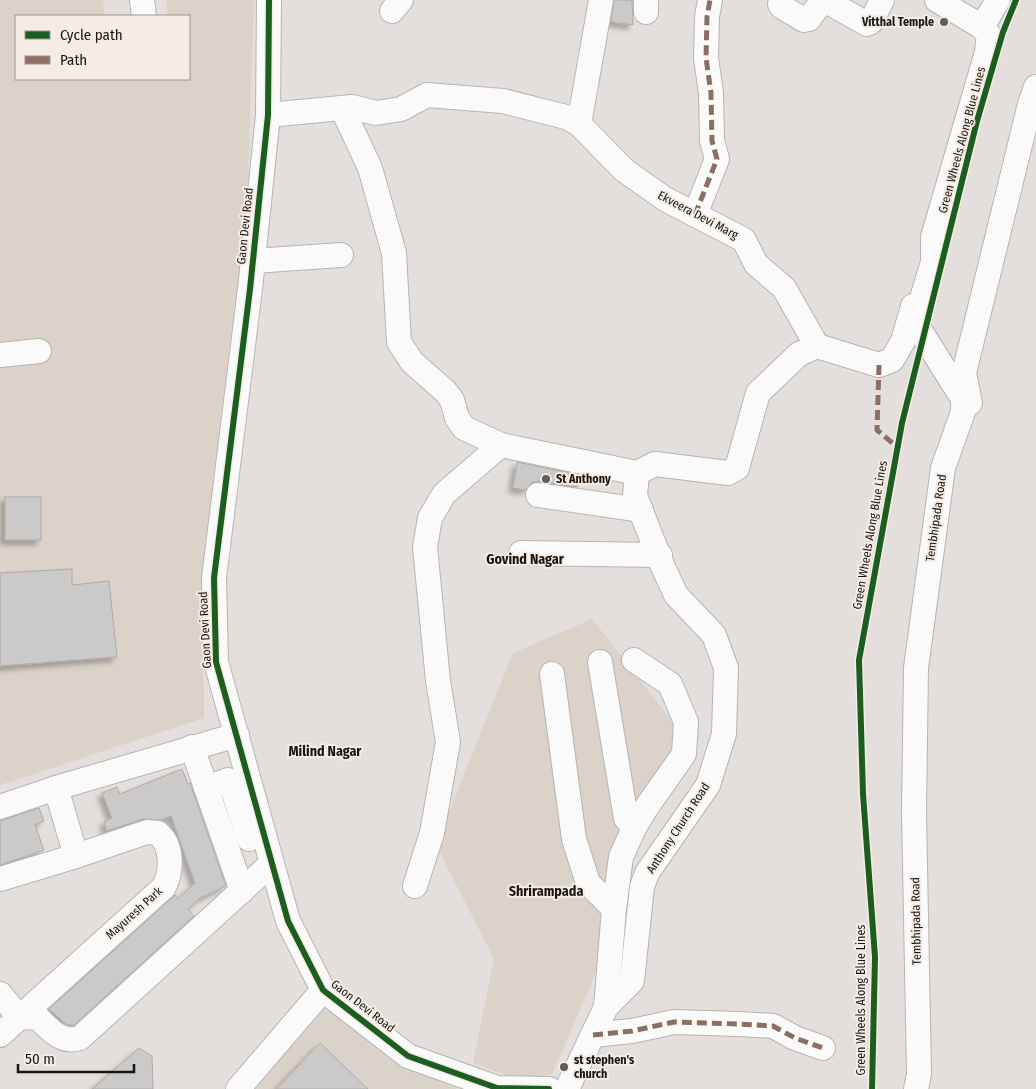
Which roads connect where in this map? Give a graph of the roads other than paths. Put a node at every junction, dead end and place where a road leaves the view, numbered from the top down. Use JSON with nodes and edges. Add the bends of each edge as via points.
{"nodes":[{"id":1,"x":142,"y":0,"type":"edge"},
{"id":2,"x":269,"y":0,"type":"edge"},
{"id":3,"x":601,"y":0,"type":"edge"},
{"id":4,"x":710,"y":0,"type":"edge"},
{"id":5,"x":780,"y":0,"type":"edge"},
{"id":6,"x":882,"y":0,"type":"edge"},
{"id":7,"x":937,"y":0,"type":"edge"},
{"id":8,"x":987,"y":9,"type":"edge"},
{"id":9,"x":144,"y":15,"type":"edge"},
{"id":10,"x":1036,"y":87,"type":"edge"},
{"id":11,"x":342,"y":108,"type":"junction"},
{"id":12,"x":268,"y":115,"type":"junction"},
{"id":13,"x":579,"y":124,"type":"junction"},
{"id":14,"x":695,"y":215,"type":"junction"},
{"id":15,"x":933,"y":237,"type":"junction"},
{"id":16,"x":341,"y":255,"type":"dead end"},
{"id":17,"x":253,"y":261,"type":"junction"},
{"id":18,"x":817,"y":346,"type":"junction"},
{"id":19,"x":39,"y":351,"type":"dead end"},
{"id":20,"x":0,"y":355,"type":"edge"},
{"id":21,"x":501,"y":445,"type":"junction"},
{"id":22,"x":637,"y":473,"type":"junction"},
{"id":23,"x":939,"y":494,"type":"junction"},
{"id":24,"x":538,"y":495,"type":"dead end"},
{"id":25,"x":640,"y":510,"type":"junction"},
{"id":26,"x":521,"y":553,"type":"dead end"},
{"id":27,"x":660,"y":555,"type":"junction"},
{"id":28,"x":634,"y":660,"type":"dead end"},
{"id":29,"x":600,"y":662,"type":"dead end"},
{"id":30,"x":552,"y":674,"type":"dead end"},
{"id":31,"x":236,"y":735,"type":"junction"},
{"id":32,"x":192,"y":747,"type":"junction"},
{"id":33,"x":56,"y":788,"type":"junction"},
{"id":34,"x":206,"y":788,"type":"junction"},
{"id":35,"x":0,"y":807,"type":"edge"},
{"id":36,"x":634,"y":828,"type":"junction"},
{"id":37,"x":76,"y":856,"type":"junction"},
{"id":38,"x":267,"y":877,"type":"junction"},
{"id":39,"x":0,"y":879,"type":"edge"},
{"id":40,"x":415,"y":886,"type":"dead end"},
{"id":41,"x":242,"y":891,"type":"junction"},
{"id":42,"x":614,"y":909,"type":"junction"},
{"id":43,"x":323,"y":990,"type":"junction"},
{"id":44,"x":0,"y":994,"type":"edge"},
{"id":45,"x":606,"y":1007,"type":"junction"},
{"id":46,"x":19,"y":1017,"type":"junction"},
{"id":47,"x":0,"y":1035,"type":"edge"},
{"id":48,"x":593,"y":1035,"type":"junction"},
{"id":49,"x":823,"y":1048,"type":"dead end"},
{"id":50,"x":238,"y":1089,"type":"edge"},
{"id":51,"x":549,"y":1089,"type":"edge"},
{"id":52,"x":567,"y":1089,"type":"edge"},
{"id":53,"x":916,"y":1089,"type":"edge"}],
"edges":[{"from":1,"to":9,"type":"street"},
{"from":2,"to":12,"type":"street","name":"Gaon Devi Road"},
{"from":3,"to":13,"type":"street"},
{"from":4,"to":14,"type":"street","via":[[706,58],[712,141],[717,159]]},
{"from":5,"to":6,"type":"street","via":[[782,7],[804,20],[809,20],[822,1],[826,1],[867,24]]},
{"from":7,"to":8,"type":"street","name":"Tembhipada Road"},
{"from":8,"to":15,"type":"street","name":"Tembhipada Road","via":[[988,48]]},
{"from":10,"to":23,"type":"street","via":[[964,373],[970,396],[972,428],[950,480]]},
{"from":11,"to":12,"type":"street"},
{"from":11,"to":13,"type":"street","via":[[376,113],[400,109],[427,95],[503,101],[566,117]]},
{"from":11,"to":21,"type":"street","via":[[370,168],[394,254],[399,342],[412,362],[452,400],[464,428]]},
{"from":12,"to":17,"type":"street","name":"Gaon Devi Road"},
{"from":13,"to":14,"type":"street","name":"Ekveera Devi Marg","via":[[624,170],[665,200]]},
{"from":14,"to":18,"type":"street","name":"Ekveera Devi Marg","via":[[744,240],[756,264],[784,288]]},
{"from":15,"to":18,"type":"street","via":[[903,341],[892,360],[879,365]]},
{"from":15,"to":23,"type":"street","name":"Tembhipada Road","via":[[932,262],[918,311],[918,327],[963,399],[963,412],[943,468]]},
{"from":16,"to":17,"type":"street"},
{"from":17,"to":31,"type":"street","name":"Gaon Devi Road","via":[[214,578],[216,662]]},
{"from":18,"to":22,"type":"street","via":[[799,354],[758,393],[737,468],[728,472],[654,464]]},
{"from":19,"to":20,"type":"street"},
{"from":21,"to":22,"type":"street"},
{"from":21,"to":40,"type":"street","via":[[444,494],[430,518],[424,547],[448,742],[432,833]]},
{"from":22,"to":25,"type":"street","name":"Anthony Church Road","via":[[635,496]]},
{"from":23,"to":53,"type":"street","name":"Tembhipada Road","via":[[916,668],[914,812],[919,1074]]},
{"from":24,"to":25,"type":"street"},
{"from":25,"to":27,"type":"street","name":"Anthony Church Road"},
{"from":26,"to":27,"type":"street"},
{"from":27,"to":45,"type":"street","name":"Anthony Church Road","via":[[676,595],[714,635],[726,668],[724,734],[708,785],[648,873],[642,887],[632,981]]},
{"from":28,"to":36,"type":"street","via":[[670,684],[686,722],[684,754]]},
{"from":29,"to":36,"type":"street","via":[[626,818]]},
{"from":30,"to":42,"type":"street","via":[[574,839],[588,883]]},
{"from":31,"to":32,"type":"street"},
{"from":31,"to":38,"type":"street","name":"Gaon Devi Road"},
{"from":32,"to":33,"type":"street"},
{"from":32,"to":34,"type":"street"},
{"from":33,"to":35,"type":"street"},
{"from":33,"to":37,"type":"street"},
{"from":34,"to":38,"type":"street","via":[[228,780]]},
{"from":34,"to":41,"type":"street"},
{"from":36,"to":42,"type":"street","via":[[621,857]]},
{"from":37,"to":39,"type":"street"},
{"from":37,"to":46,"type":"street","name":"Mayuresh Park","via":[[147,832],[158,833],[166,839],[170,867],[168,879],[164,887]]},
{"from":38,"to":41,"type":"street"},
{"from":38,"to":43,"type":"street","name":"Gaon Devi Road"},
{"from":41,"to":46,"type":"street","via":[[80,1038],[66,1039],[54,1034],[38,1018]]},
{"from":42,"to":45,"type":"street"},
{"from":43,"to":50,"type":"street"},
{"from":43,"to":51,"type":"street","name":"Gaon Devi Road","via":[[408,1056],[497,1088]]},
{"from":44,"to":46,"type":"street"},
{"from":45,"to":48,"type":"street","name":"Anthony Church Road"},
{"from":46,"to":47,"type":"street"},
{"from":48,"to":49,"type":"street","via":[[674,1022],[739,1024],[773,1026]]},
{"from":48,"to":52,"type":"street","name":"Anthony Church Road"}]}
